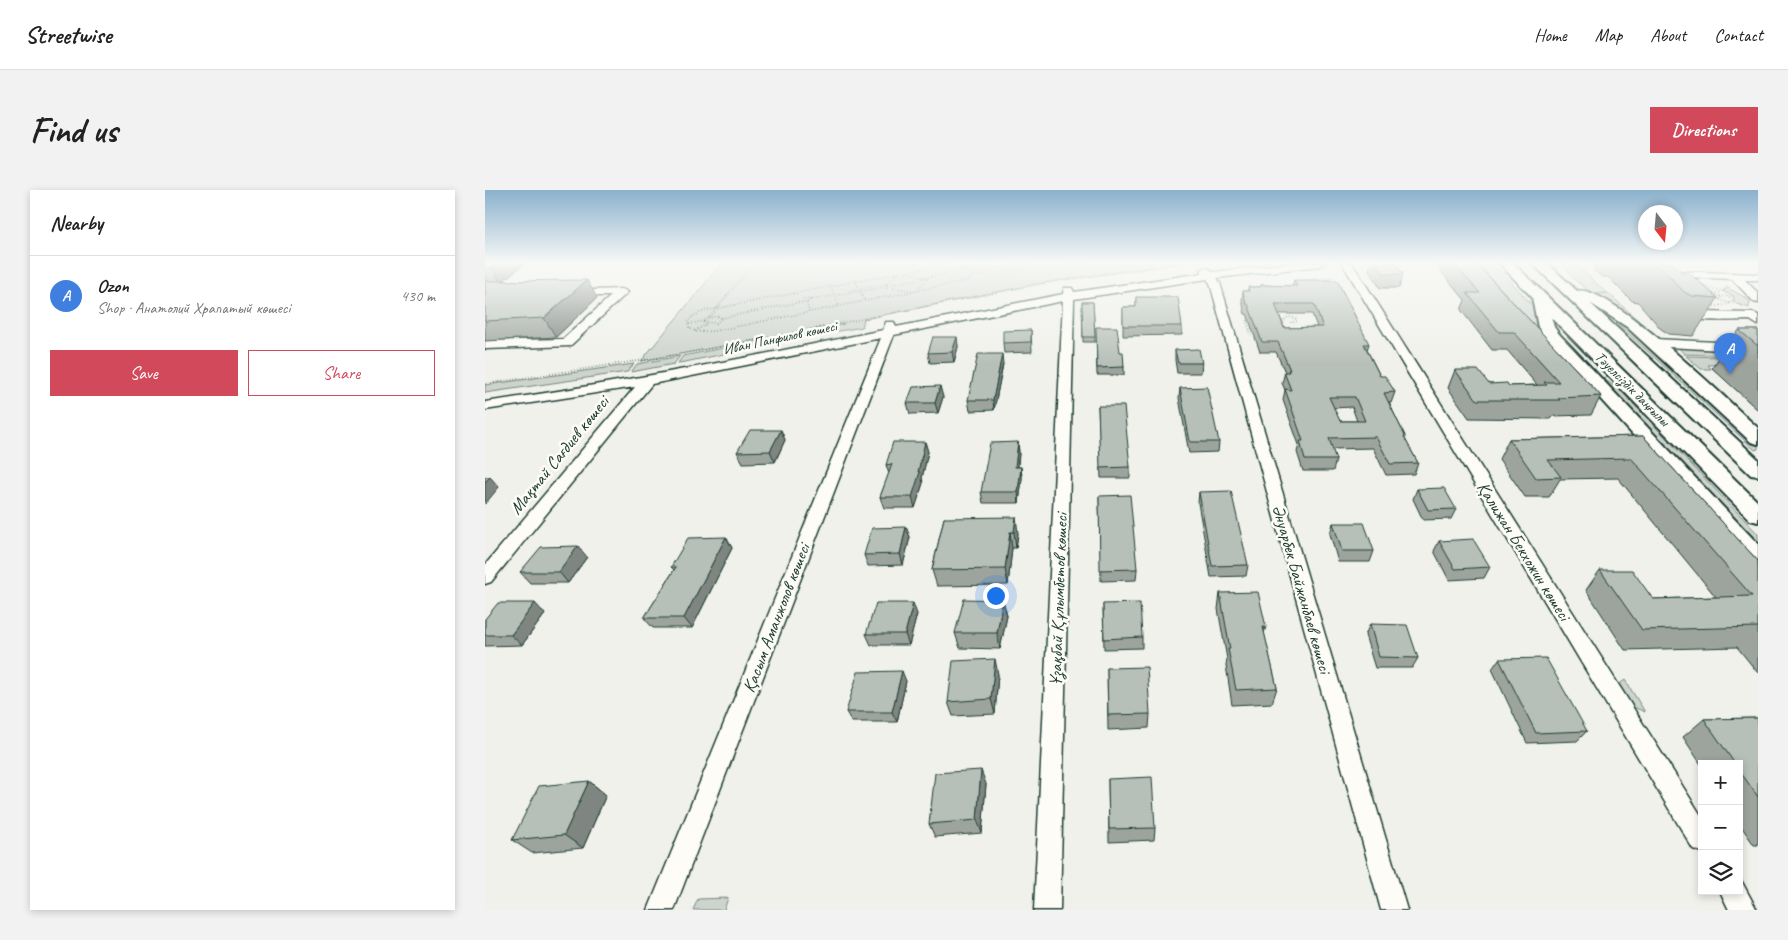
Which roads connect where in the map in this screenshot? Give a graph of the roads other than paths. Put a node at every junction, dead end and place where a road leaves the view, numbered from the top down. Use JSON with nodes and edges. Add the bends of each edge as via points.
{"nodes":[{"id":1,"x":1539,"y":296,"type":"joint"},
{"id":2,"x":618,"y":297,"type":"edge"},
{"id":3,"x":1050,"y":297,"type":"edge"},
{"id":4,"x":1068,"y":297,"type":"edge"},
{"id":5,"x":1219,"y":297,"type":"edge"},
{"id":6,"x":1368,"y":297,"type":"edge"},
{"id":7,"x":1574,"y":297,"type":"edge"},
{"id":8,"x":1587,"y":297,"type":"edge"},
{"id":9,"x":1678,"y":306,"type":"edge"},
{"id":10,"x":1756,"y":319,"type":"edge"},
{"id":11,"x":889,"y":328,"type":"junction"},
{"id":12,"x":1654,"y":343,"type":"junction"},
{"id":13,"x":485,"y":345,"type":"edge"},
{"id":14,"x":1758,"y":348,"type":"edge"},
{"id":15,"x":646,"y":382,"type":"junction"},
{"id":16,"x":485,"y":398,"type":"edge"},
{"id":17,"x":485,"y":406,"type":"edge"},
{"id":18,"x":1752,"y":426,"type":"edge"},
{"id":19,"x":1758,"y":438,"type":"edge"},
{"id":20,"x":1758,"y":470,"type":"edge"},
{"id":21,"x":1758,"y":515,"type":"edge"},
{"id":22,"x":1758,"y":558,"type":"edge"},
{"id":23,"x":485,"y":577,"type":"edge"},
{"id":24,"x":1698,"y":833,"type":"edge"},
{"id":25,"x":1735,"y":895,"type":"edge"},
{"id":26,"x":661,"y":910,"type":"edge"},
{"id":27,"x":1047,"y":910,"type":"edge"},
{"id":28,"x":1394,"y":910,"type":"edge"},
{"id":29,"x":1744,"y":910,"type":"edge"}],
"edges":[{"from":1,"to":21,"type":"main road","name":"Тәуелсіздік даңғылы"},
{"from":1,"to":22,"type":"main road","via":[[1546,327],[1553,337]]},
{"from":2,"to":13,"type":"street","via":[[566,344]]},
{"from":3,"to":11,"type":"street","name":"Иван Панфилов көшесі"},
{"from":4,"to":27,"type":"street","name":"Ұзақбай Құлымбетов көшесі"},
{"from":5,"to":28,"type":"street","name":"Әнуарбек Байжанбаев көшесі"},
{"from":6,"to":24,"type":"street","name":"Қалижан Бекхожин көшесі"},
{"from":7,"to":20,"type":"main road","name":"Тәуелсіздік даңғылы"},
{"from":8,"to":12,"type":"main road","via":[[1619,314]]},
{"from":9,"to":10,"type":"street","via":[[1685,313],[1696,316]]},
{"from":11,"to":15,"type":"street","name":"Иван Панфилов көшесі"},
{"from":11,"to":16,"type":"street","name":"Иван Панфилов көшесі","via":[[653,373]]},
{"from":11,"to":26,"type":"street","name":"Қасым Аманжолов көшесі"},
{"from":12,"to":14,"type":"street"},
{"from":12,"to":18,"type":"main road"},
{"from":15,"to":17,"type":"street","name":"Иван Панфилов көшесі"},
{"from":15,"to":23,"type":"street","name":"Мақтай Сағдиев көшесі"},
{"from":18,"to":19,"type":"main road"},
{"from":25,"to":29,"type":"street"}]}
